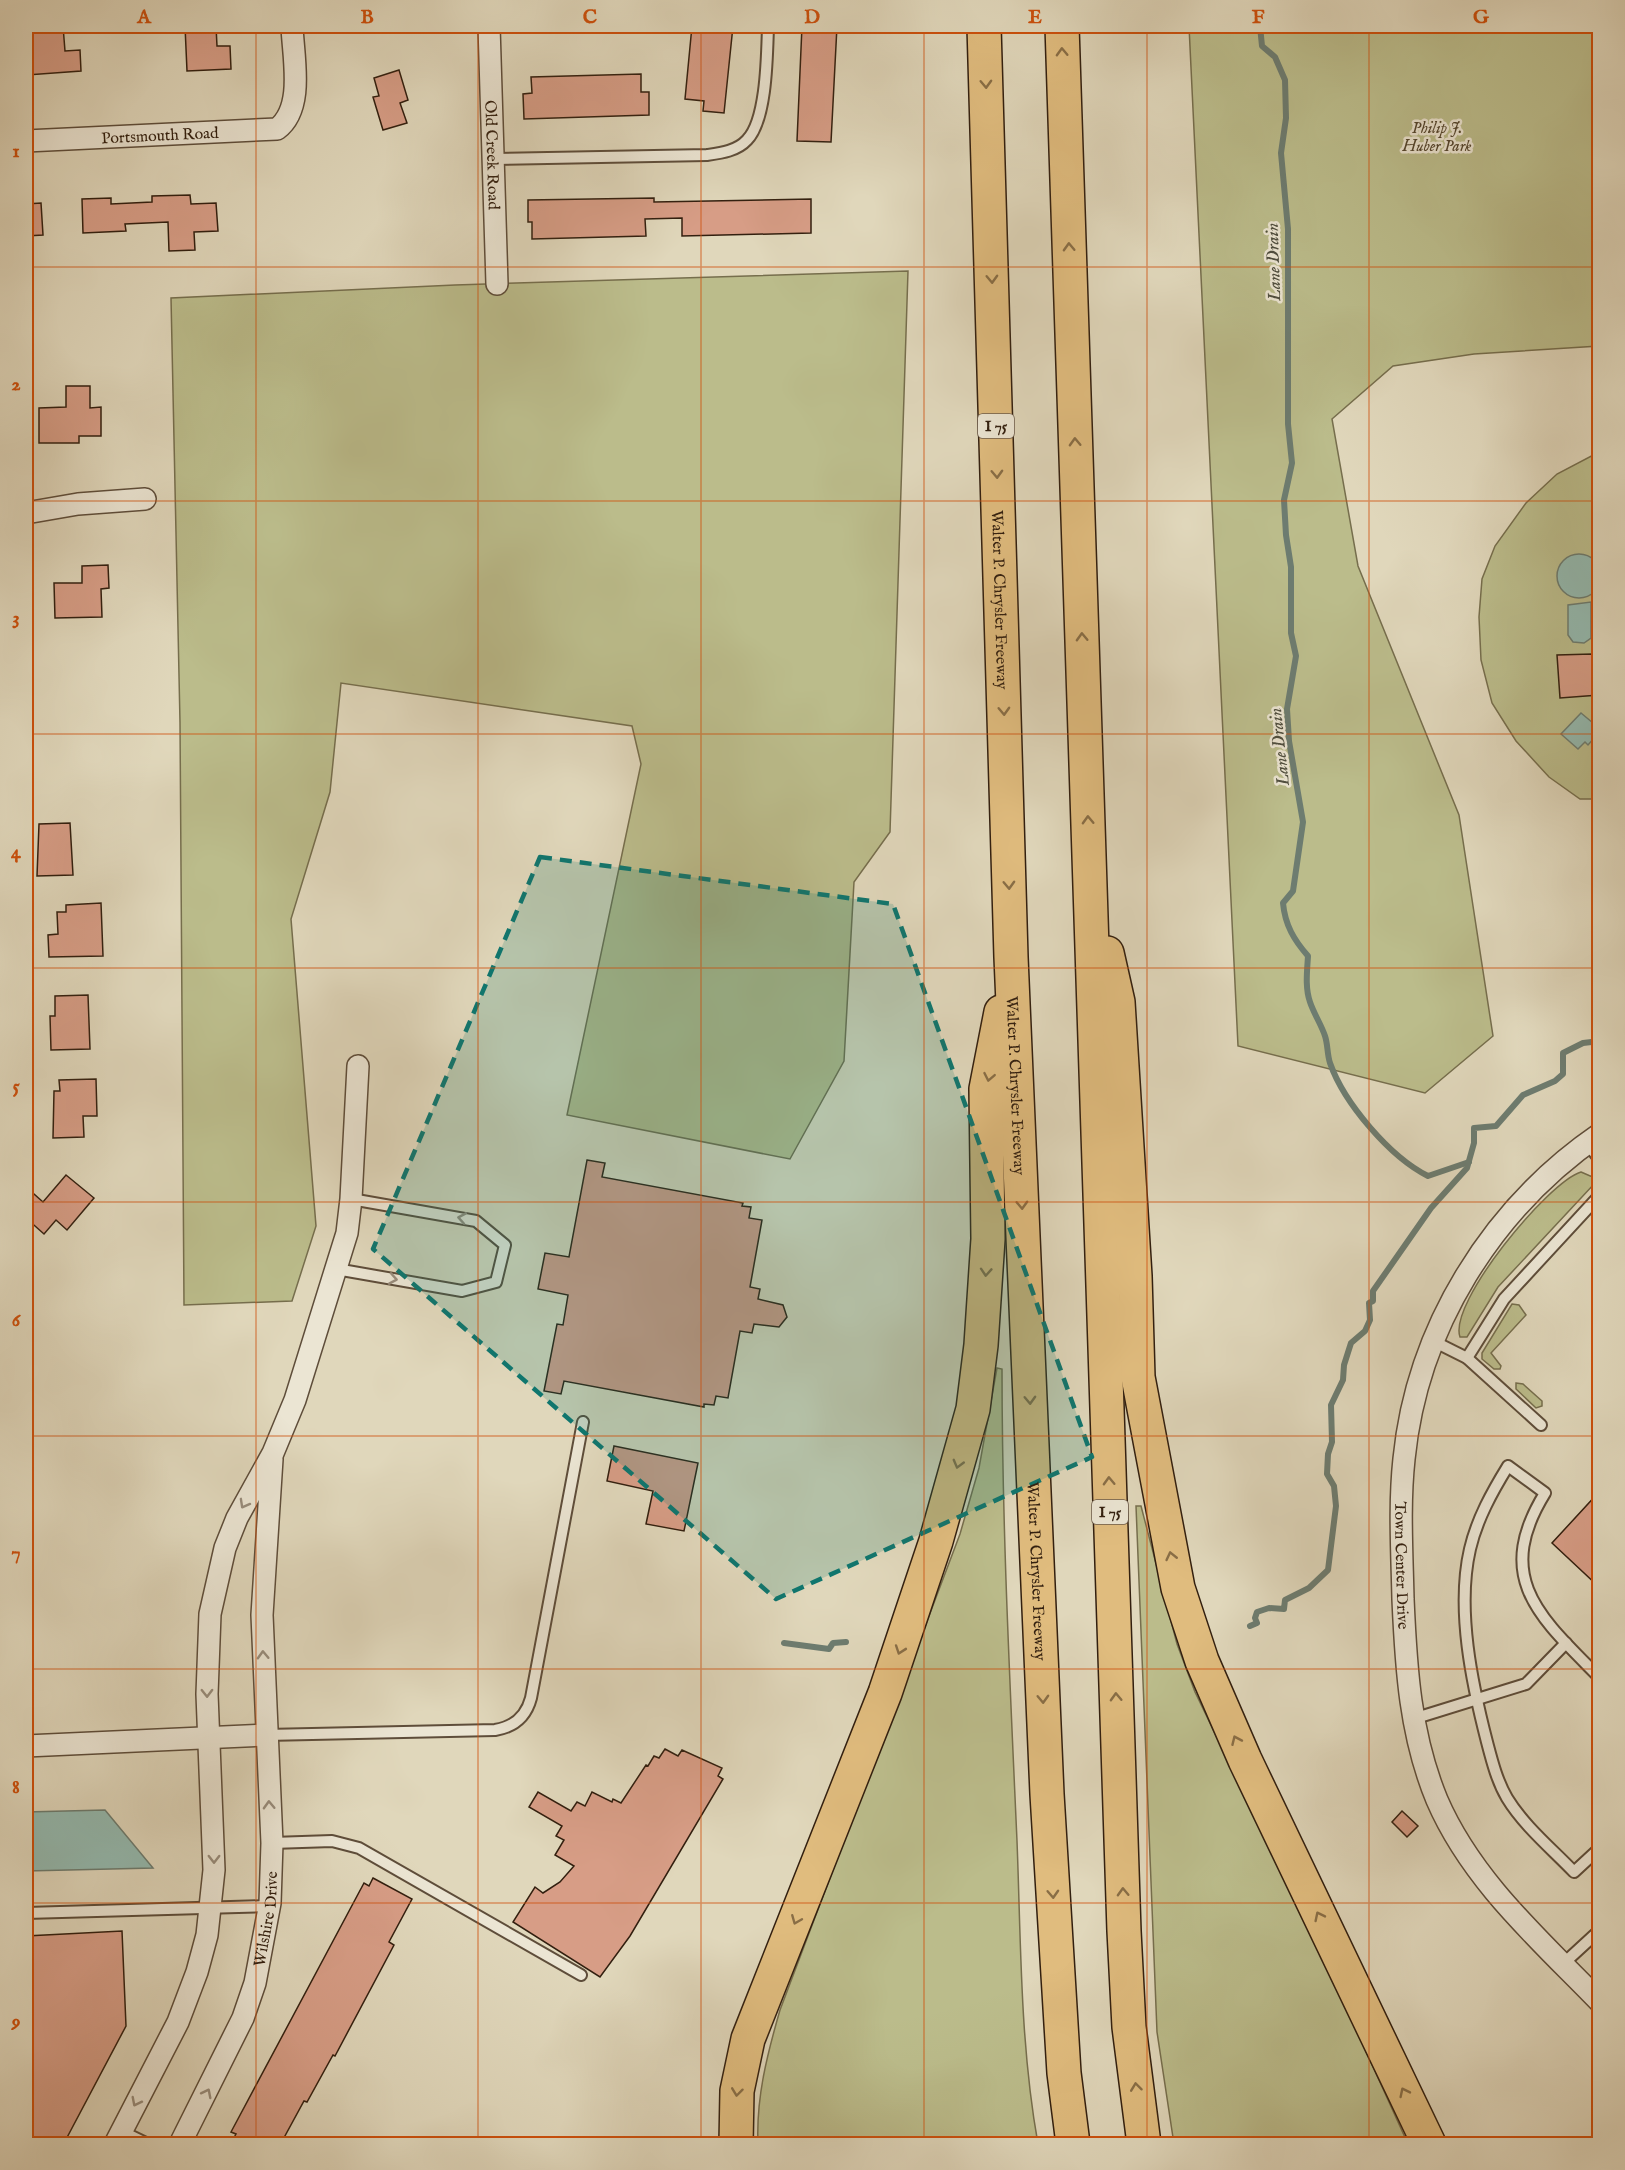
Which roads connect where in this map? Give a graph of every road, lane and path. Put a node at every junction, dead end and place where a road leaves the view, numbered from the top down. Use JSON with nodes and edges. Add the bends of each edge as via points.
{"nodes":[{"id":1,"x":292,"y":26,"type":"edge"},
{"id":2,"x":489,"y":26,"type":"edge"},
{"id":3,"x":768,"y":26,"type":"edge"},
{"id":4,"x":984,"y":26,"type":"edge"},
{"id":5,"x":1062,"y":26,"type":"edge"},
{"id":6,"x":26,"y":141,"type":"edge"},
{"id":7,"x":493,"y":159,"type":"junction"},
{"id":8,"x":497,"y":284,"type":"dead end"},
{"id":9,"x":145,"y":499,"type":"dead end"},
{"id":10,"x":26,"y":513,"type":"edge"},
{"id":11,"x":1090,"y":878,"type":"junction"},
{"id":12,"x":1011,"y":957,"type":"junction"},
{"id":13,"x":358,"y":1066,"type":"dead end"},
{"id":14,"x":1595,"y":1146,"type":"edge"},
{"id":15,"x":1599,"y":1195,"type":"edge"},
{"id":16,"x":351,"y":1199,"type":"junction"},
{"id":17,"x":336,"y":1269,"type":"junction"},
{"id":18,"x":1433,"y":1341,"type":"junction"},
{"id":19,"x":1467,"y":1358,"type":"junction"},
{"id":20,"x":583,"y":1422,"type":"dead end"},
{"id":21,"x":1541,"y":1425,"type":"dead end"},
{"id":22,"x":273,"y":1453,"type":"junction"},
{"id":23,"x":1566,"y":1643,"type":"junction"},
{"id":24,"x":1599,"y":1678,"type":"edge"},
{"id":25,"x":1476,"y":1701,"type":"junction"},
{"id":26,"x":1413,"y":1719,"type":"junction"},
{"id":27,"x":266,"y":1735,"type":"junction"},
{"id":28,"x":208,"y":1738,"type":"junction"},
{"id":29,"x":26,"y":1746,"type":"edge"},
{"id":30,"x":272,"y":1843,"type":"junction"},
{"id":31,"x":1599,"y":1848,"type":"edge"},
{"id":32,"x":269,"y":1906,"type":"junction"},
{"id":33,"x":211,"y":1908,"type":"junction"},
{"id":34,"x":26,"y":1913,"type":"edge"},
{"id":35,"x":1599,"y":1930,"type":"edge"},
{"id":36,"x":1563,"y":1964,"type":"junction"},
{"id":37,"x":581,"y":1975,"type":"dead end"},
{"id":38,"x":1599,"y":2002,"type":"edge"},
{"id":39,"x":118,"y":2138,"type":"edge"},
{"id":40,"x":148,"y":2145,"type":"edge"},
{"id":41,"x":180,"y":2145,"type":"edge"},
{"id":42,"x":736,"y":2145,"type":"edge"},
{"id":43,"x":1073,"y":2145,"type":"edge"},
{"id":44,"x":1144,"y":2145,"type":"edge"},
{"id":45,"x":1429,"y":2145,"type":"edge"}],
"edges":[{"from":1,"to":6,"type":"street","name":"Portsmouth Road","via":[[294,92],[288,118],[277,129]]},
{"from":2,"to":7,"type":"street","name":"Old Creek Road"},
{"from":3,"to":7,"type":"lane","via":[[760,116],[747,141],[736,148],[707,154]]},
{"from":4,"to":12,"type":"highway","name":"Walter P. Chrysler Freeway","number":"I 75","one_way":true},
{"from":11,"to":5,"type":"highway","number":"I 75","one_way":true},
{"from":7,"to":8,"type":"street","name":"Old Creek Road"},
{"from":9,"to":10,"type":"street"},
{"from":44,"to":11,"type":"highway","number":"I 75","one_way":true,"via":[[1129,2027],[1124,1931]]},
{"from":45,"to":11,"type":"highway","one_way":true,"via":[[1241,1752],[1202,1661],[1178,1588],[1138,1377],[1118,1002]]},
{"from":12,"to":42,"type":"highway","one_way":true,"via":[[986,1089],[988,1239],[973,1409],[936,1541],[885,1693],[748,2040],[737,2091]]},
{"from":12,"to":43,"type":"highway","name":"Walter P. Chrysler Freeway","number":"I 75","one_way":true,"via":[[1048,1806],[1064,2073]]},
{"from":13,"to":16,"type":"street"},
{"from":14,"to":18,"type":"street","name":"Town Center Drive","via":[[1539,1183],[1498,1228],[1462,1281]]},
{"from":15,"to":19,"type":"lane","via":[[1504,1299]]},
{"from":16,"to":17,"type":"street"},
{"from":17,"to":16,"type":"lane","one_way":true,"via":[[462,1291],[496,1282],[505,1245],[476,1221]]},
{"from":17,"to":22,"type":"street","via":[[295,1400]]},
{"from":18,"to":19,"type":"lane"},
{"from":18,"to":26,"type":"street","name":"Town Center Drive","via":[[1413,1405],[1402,1483],[1406,1662]]},
{"from":19,"to":21,"type":"lane"},
{"from":20,"to":27,"type":"lane","via":[[531,1698],[519,1720],[495,1730]]},
{"from":27,"to":22,"type":"street","name":"Wilshire Drive","one_way":true,"via":[[262,1615]]},
{"from":22,"to":28,"type":"street","one_way":true,"via":[[237,1518],[216,1580],[207,1649]]},
{"from":23,"to":24,"type":"lane"},
{"from":23,"to":25,"type":"lane","via":[[1526,1684]]},
{"from":23,"to":25,"type":"lane","via":[[1536,1607],[1524,1574],[1522,1554],[1527,1526],[1545,1493],[1508,1466],[1485,1507],[1467,1569],[1466,1611]]},
{"from":25,"to":26,"type":"lane"},
{"from":25,"to":31,"type":"lane","via":[[1501,1786],[1520,1816],[1574,1872]]},
{"from":26,"to":36,"type":"street","name":"Town Center Drive","via":[[1431,1785],[1462,1847],[1493,1890]]},
{"from":27,"to":28,"type":"street"},
{"from":30,"to":27,"type":"street","name":"Wilshire Drive","one_way":true},
{"from":28,"to":29,"type":"street"},
{"from":28,"to":33,"type":"street","one_way":true,"via":[[214,1820]]},
{"from":30,"to":32,"type":"street","name":"Wilshire Drive"},
{"from":30,"to":37,"type":"lane","via":[[332,1841],[359,1848]]},
{"from":32,"to":33,"type":"lane"},
{"from":41,"to":32,"type":"street","name":"Wilshire Drive","one_way":true,"via":[[243,2018],[255,1983]]},
{"from":33,"to":34,"type":"lane"},
{"from":33,"to":39,"type":"street","one_way":true,"via":[[188,1998]]},
{"from":35,"to":36,"type":"lane"},
{"from":36,"to":38,"type":"street","name":"Town Center Drive"},
{"from":39,"to":40,"type":"lane"}]}
